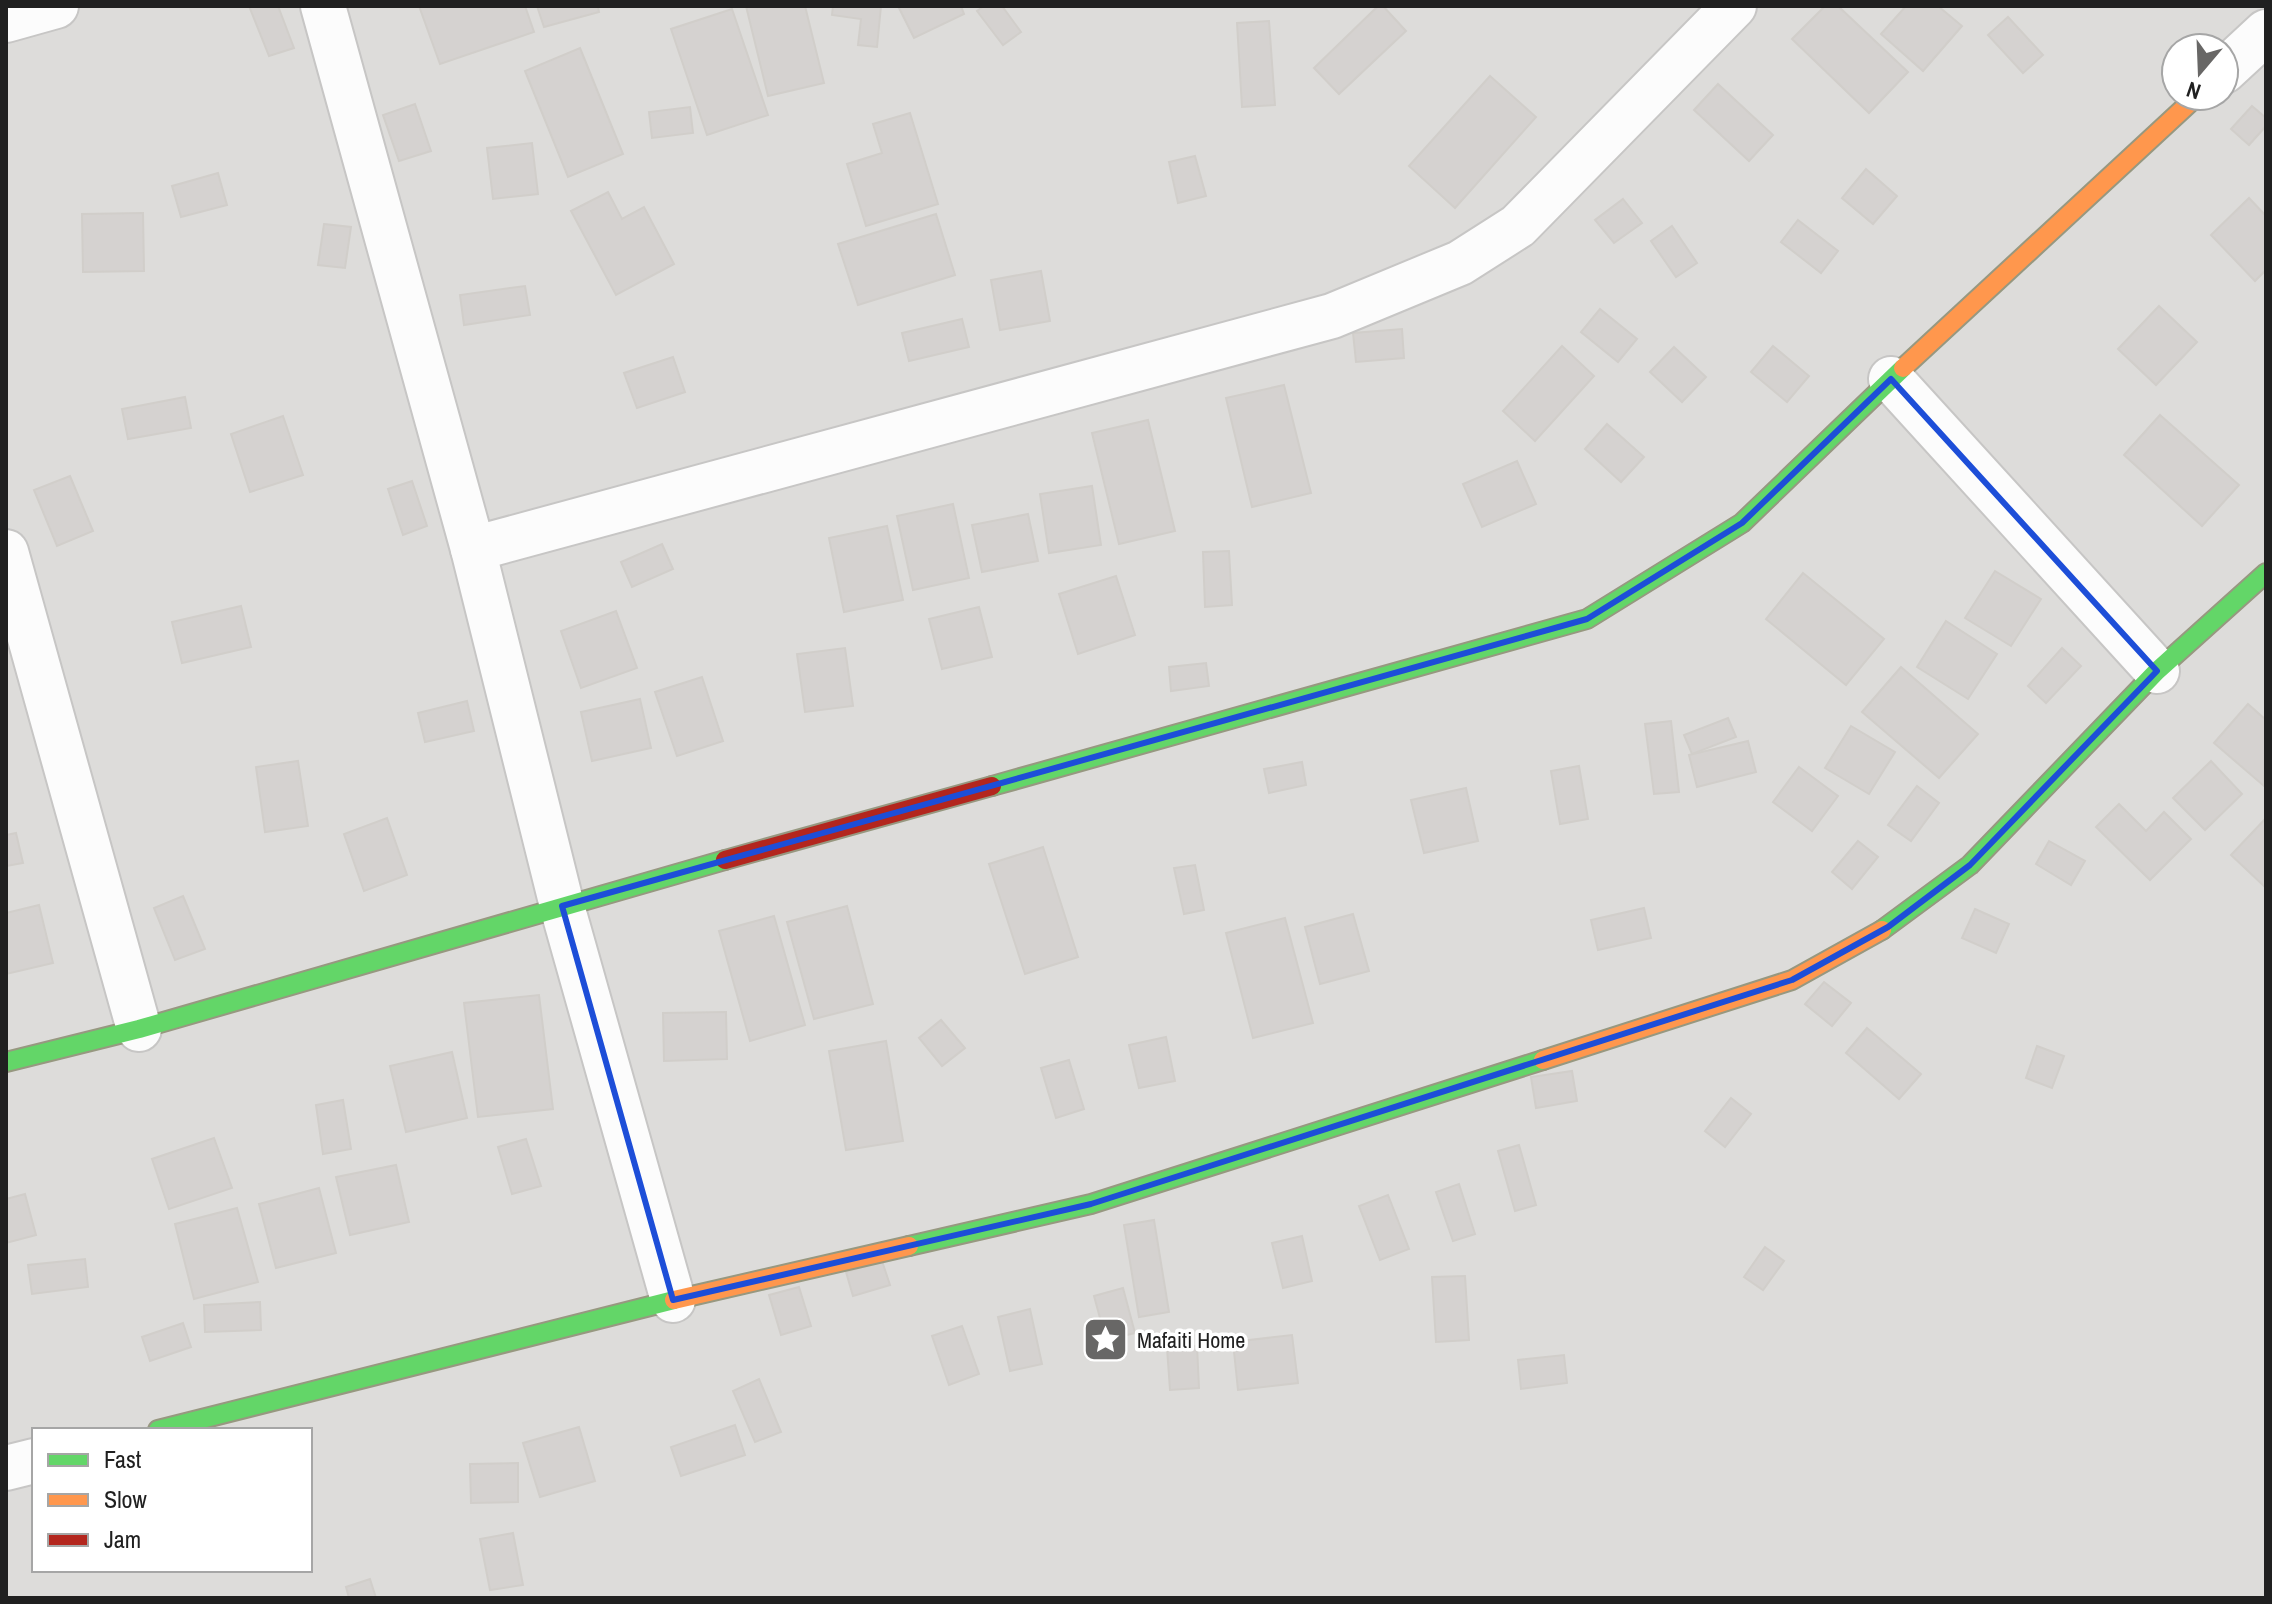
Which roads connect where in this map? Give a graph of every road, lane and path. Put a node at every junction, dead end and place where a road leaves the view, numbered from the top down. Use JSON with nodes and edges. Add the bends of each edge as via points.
{"nodes":[{"id":1,"x":56,"y":6,"type":"edge"},
{"id":2,"x":323,"y":6,"type":"edge"},
{"id":3,"x":1734,"y":6,"type":"edge"},
{"id":4,"x":6,"y":20,"type":"edge"},
{"id":5,"x":2266,"y":32,"type":"edge"},
{"id":6,"x":2240,"y":56,"type":"edge"},
{"id":7,"x":2180,"y":112,"type":"edge"},
{"id":8,"x":1891,"y":379,"type":"junction"},
{"id":9,"x":473,"y":549,"type":"junction"},
{"id":10,"x":6,"y":552,"type":"edge"},
{"id":11,"x":2266,"y":573,"type":"edge"},
{"id":12,"x":2157,"y":671,"type":"junction"},
{"id":13,"x":562,"y":906,"type":"junction"},
{"id":14,"x":139,"y":1029,"type":"junction"},
{"id":15,"x":6,"y":1062,"type":"edge"},
{"id":16,"x":673,"y":1300,"type":"junction"},
{"id":17,"x":166,"y":1428,"type":"edge"},
{"id":18,"x":32,"y":1462,"type":"edge"},
{"id":19,"x":6,"y":1468,"type":"edge"}],
"edges":[{"from":1,"to":4,"type":"street"},
{"from":2,"to":9,"type":"street"},
{"from":3,"to":9,"type":"street","via":[[1518,226],[1460,263],[1411,285],[1332,316]]},
{"from":5,"to":6,"type":"street"},
{"from":7,"to":8,"type":"street"},
{"from":8,"to":12,"type":"street"},
{"from":8,"to":13,"type":"street","via":[[1742,523],[1587,619]]},
{"from":9,"to":13,"type":"street"},
{"from":10,"to":14,"type":"street"},
{"from":11,"to":12,"type":"street"},
{"from":12,"to":16,"type":"street","via":[[1970,865],[1888,927],[1792,980],[1091,1204]]},
{"from":13,"to":14,"type":"street"},
{"from":13,"to":16,"type":"street"},
{"from":14,"to":15,"type":"street"},
{"from":16,"to":17,"type":"street"},
{"from":18,"to":19,"type":"street"}]}
